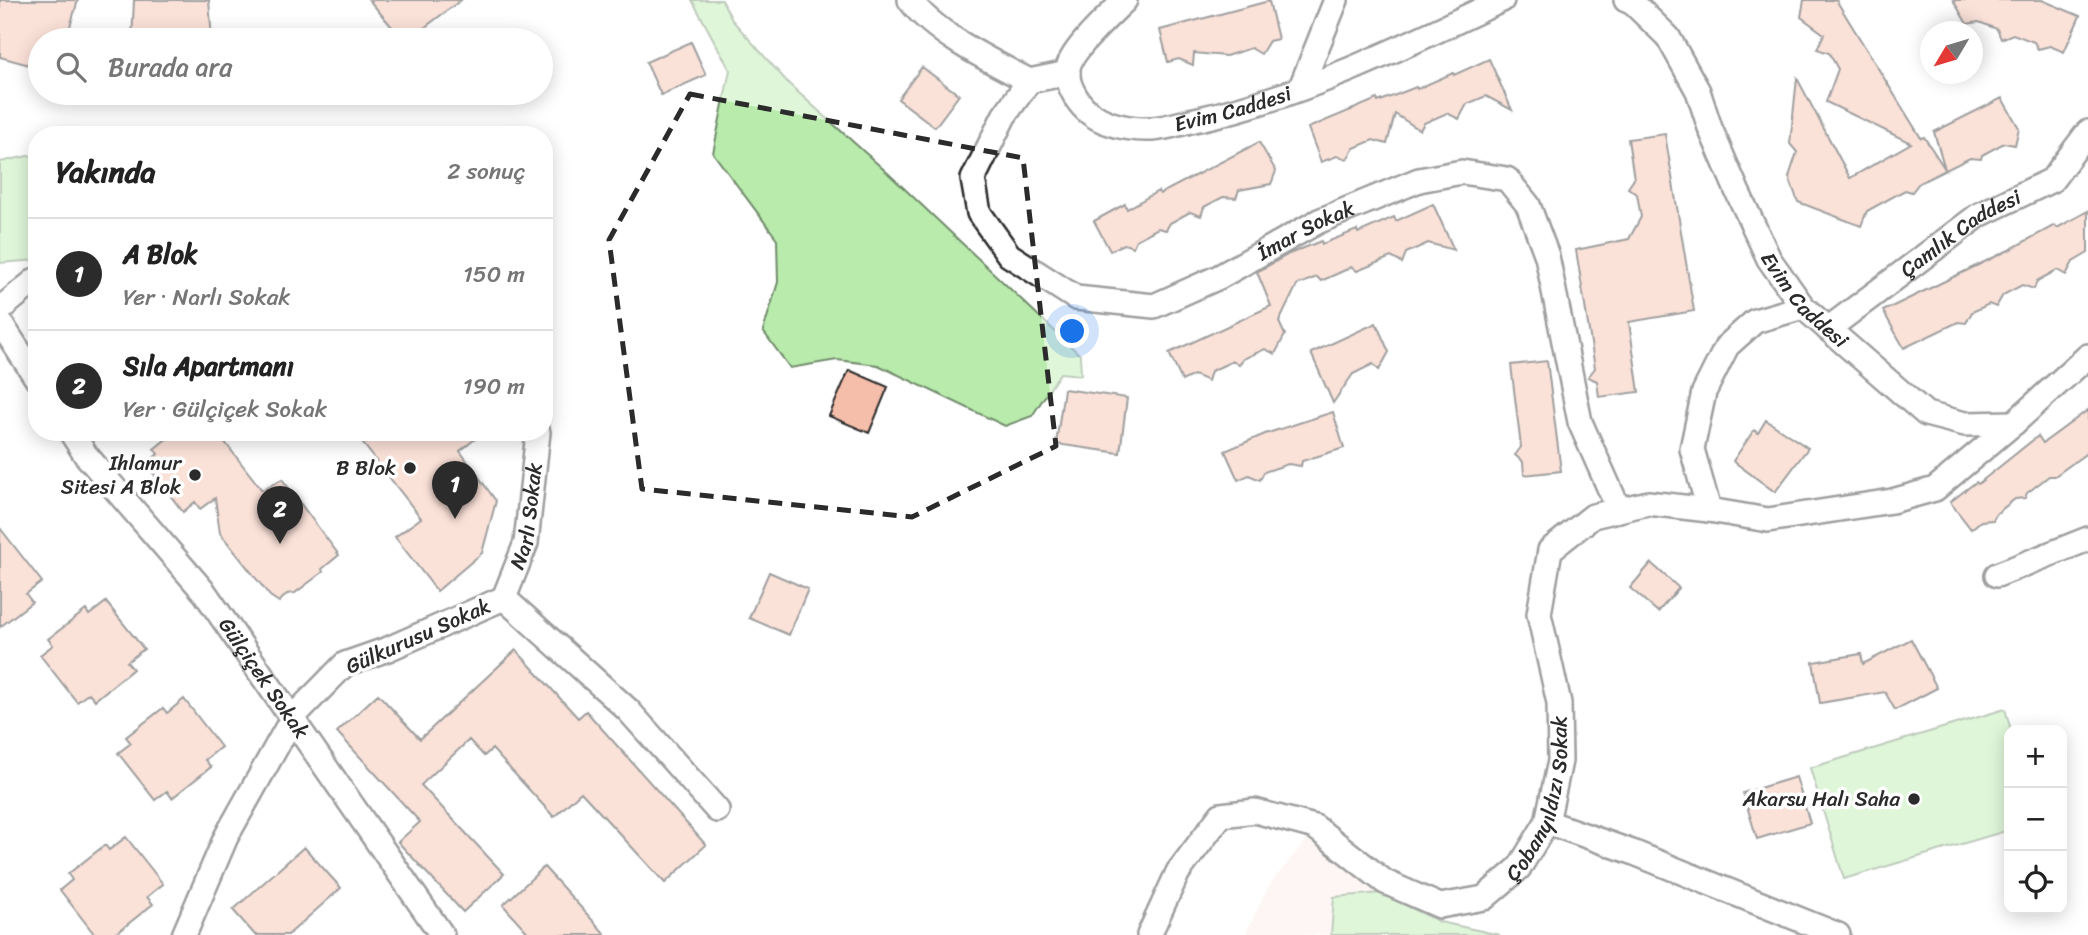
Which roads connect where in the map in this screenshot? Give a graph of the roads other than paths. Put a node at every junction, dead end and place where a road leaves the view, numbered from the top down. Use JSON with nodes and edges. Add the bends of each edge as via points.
{"nodes":[{"id":1,"x":910,"y":0,"type":"edge"},
{"id":2,"x":1125,"y":0,"type":"edge"},
{"id":3,"x":1336,"y":0,"type":"edge"},
{"id":4,"x":1502,"y":0,"type":"edge"},
{"id":5,"x":1626,"y":0,"type":"edge"},
{"id":6,"x":1068,"y":73,"type":"junction"},
{"id":7,"x":1030,"y":81,"type":"junction"},
{"id":8,"x":1301,"y":87,"type":"junction"},
{"id":9,"x":2088,"y":132,"type":"edge"},
{"id":10,"x":28,"y":286,"type":"edge"},
{"id":11,"x":1803,"y":307,"type":"junction"},
{"id":12,"x":0,"y":309,"type":"edge"},
{"id":13,"x":0,"y":322,"type":"edge"},
{"id":14,"x":1828,"y":329,"type":"junction"},
{"id":15,"x":2088,"y":356,"type":"edge"},
{"id":16,"x":28,"y":365,"type":"edge"},
{"id":17,"x":2014,"y":423,"type":"junction"},
{"id":18,"x":77,"y":441,"type":"edge"},
{"id":19,"x":537,"y":441,"type":"edge"},
{"id":20,"x":1619,"y":510,"type":"junction"},
{"id":21,"x":1709,"y":510,"type":"junction"},
{"id":22,"x":2088,"y":539,"type":"edge"},
{"id":23,"x":1997,"y":575,"type":"dead end"},
{"id":24,"x":504,"y":598,"type":"junction"},
{"id":25,"x":293,"y":717,"type":"junction"},
{"id":26,"x":718,"y":810,"type":"dead end"},
{"id":27,"x":1547,"y":822,"type":"junction"},
{"id":28,"x":184,"y":935,"type":"edge"},
{"id":29,"x":442,"y":935,"type":"edge"},
{"id":30,"x":1149,"y":935,"type":"edge"},
{"id":31,"x":1838,"y":935,"type":"edge"}],
"edges":[{"from":1,"to":7,"type":"street","via":[[967,49]]},
{"from":2,"to":6,"type":"street","via":[[1085,41]]},
{"from":3,"to":8,"type":"street"},
{"from":4,"to":8,"type":"street","name":"Evim Caddesi"},
{"from":5,"to":11,"type":"street","name":"Evim Caddesi","via":[[1668,37],[1698,91],[1733,183],[1769,259]]},
{"from":6,"to":7,"type":"street"},
{"from":6,"to":8,"type":"street","name":"Evim Caddesi","via":[[1069,86],[1083,108],[1104,123],[1153,129],[1232,111]]},
{"from":7,"to":20,"type":"street","name":"İmar Sokak","via":[[1004,116],[973,178],[979,214],[1009,255],[1076,298],[1154,306],[1219,277],[1319,221],[1419,180],[1462,172],[1507,179],[1528,205],[1547,256],[1580,422]]},
{"from":9,"to":14,"type":"street","name":"Çamlık Caddesi","via":[[2052,180],[1979,215]]},
{"from":10,"to":12,"type":"street"},
{"from":11,"to":14,"type":"street","name":"Evim Caddesi"},
{"from":11,"to":21,"type":"street","via":[[1755,321],[1727,346],[1704,392],[1692,449]]},
{"from":13,"to":16,"type":"street"},
{"from":14,"to":17,"type":"street","name":"Evim Caddesi","via":[[1926,414],[1965,425]]},
{"from":15,"to":17,"type":"street"},
{"from":17,"to":21,"type":"street","name":"Çobanyıldızı Sokak","via":[[1935,489],[1892,501],[1768,520]]},
{"from":18,"to":25,"type":"street","name":"Gülçiçek Sokak","via":[[205,593]]},
{"from":19,"to":24,"type":"street","name":"Narlı Sokak","via":[[526,543]]},
{"from":20,"to":21,"type":"street","name":"Çobanyıldızı Sokak","via":[[1648,503]]},
{"from":20,"to":27,"type":"street","name":"Çobanyıldızı Sokak","via":[[1593,516],[1550,551],[1539,614],[1559,703],[1560,761]]},
{"from":22,"to":23,"type":"street"},
{"from":24,"to":25,"type":"street","name":"Gülkurusu Sokak","via":[[345,664]]},
{"from":24,"to":26,"type":"street","name":"Gülkurusu Sokak","via":[[628,710]]},
{"from":25,"to":28,"type":"street","name":"Gülkurusu Sokak","via":[[226,836]]},
{"from":25,"to":29,"type":"street","name":"Gülçiçek Sokak"},
{"from":27,"to":30,"type":"street","name":"Çobanyıldızı Sokak","via":[[1518,868],[1484,898],[1440,906],[1385,881],[1315,827],[1255,811],[1221,815],[1178,872]]},
{"from":27,"to":31,"type":"street"}]}
